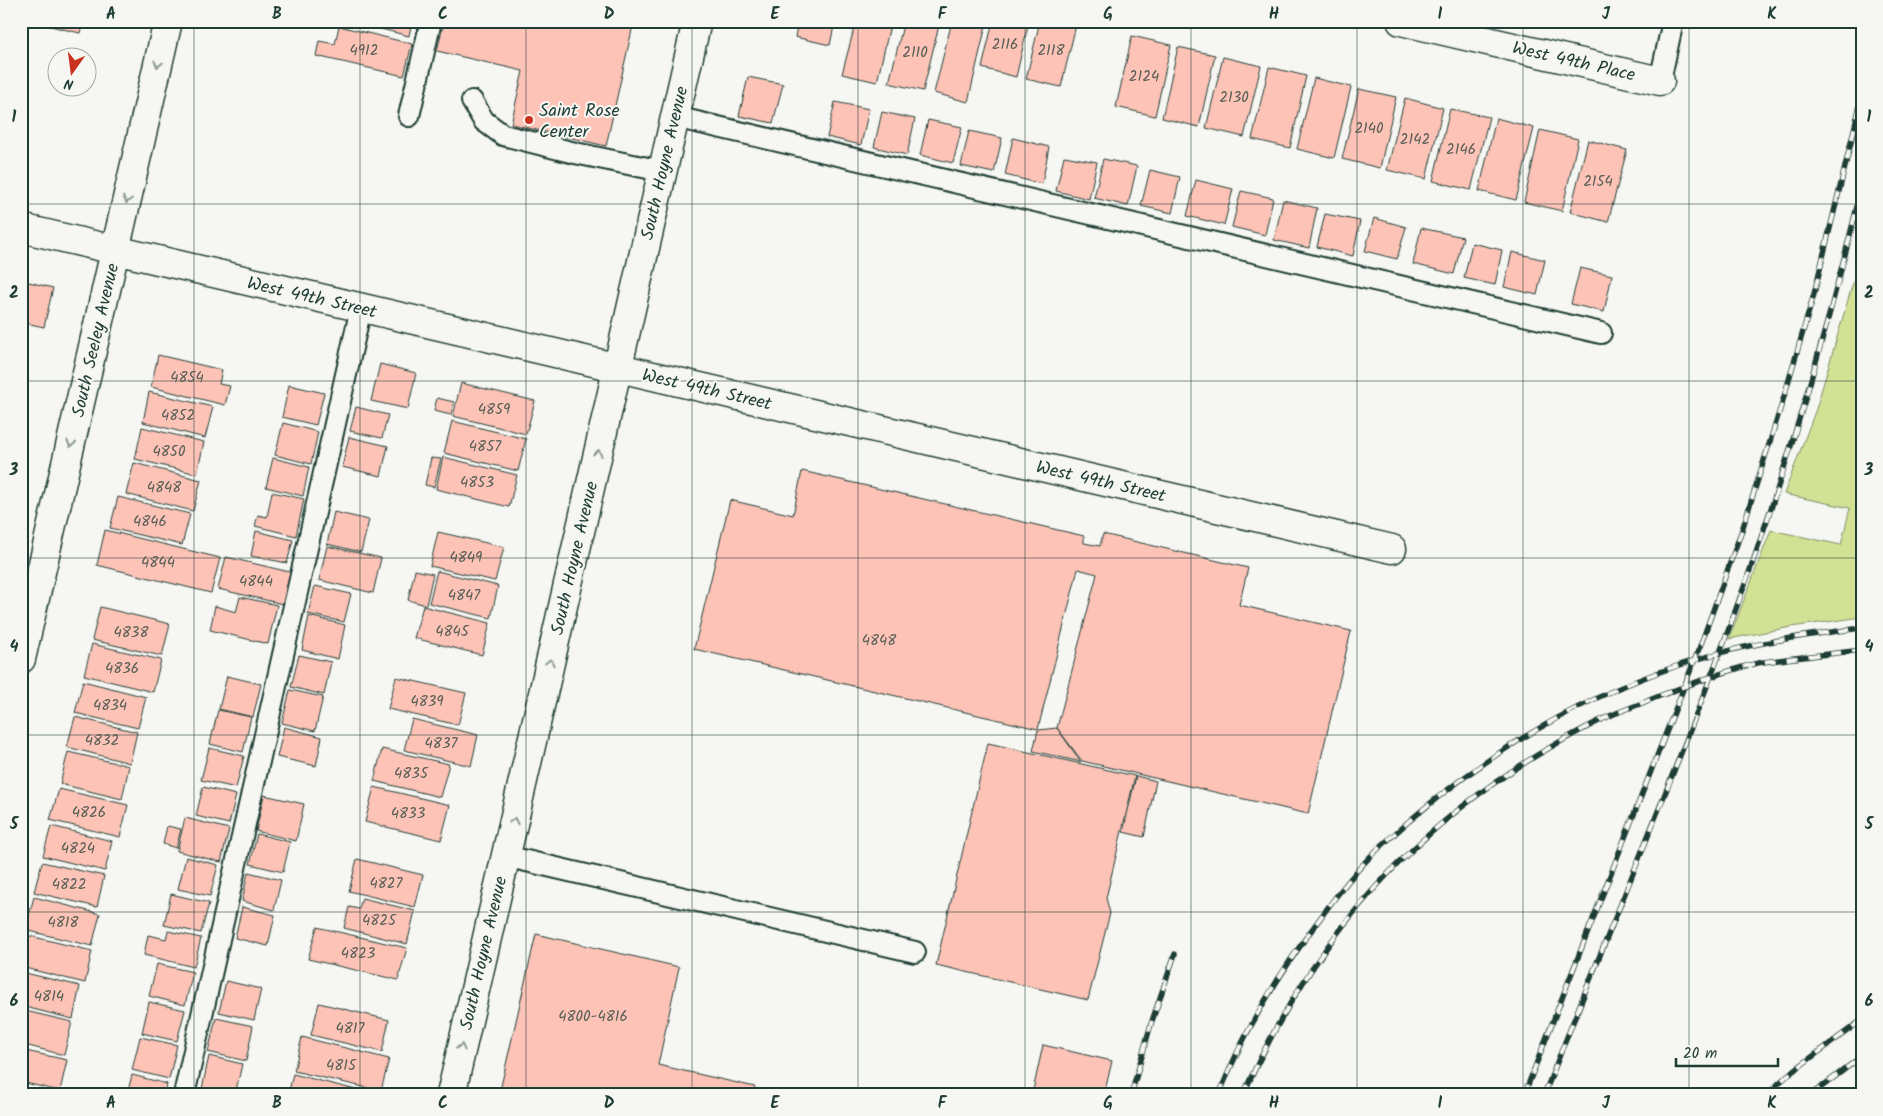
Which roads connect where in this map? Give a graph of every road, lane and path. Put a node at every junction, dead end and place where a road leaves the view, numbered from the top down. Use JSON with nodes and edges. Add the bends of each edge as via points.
{"nodes":[{"id":1,"x":168,"y":21,"type":"edge"},
{"id":2,"x":431,"y":21,"type":"edge"},
{"id":3,"x":697,"y":21,"type":"edge"},
{"id":4,"x":1401,"y":21,"type":"edge"},
{"id":5,"x":1673,"y":21,"type":"edge"},
{"id":6,"x":1660,"y":81,"type":"joint"},
{"id":7,"x":472,"y":101,"type":"dead end"},
{"id":8,"x":409,"y":116,"type":"dead end"},
{"id":9,"x":675,"y":117,"type":"junction"},
{"id":10,"x":662,"y":171,"type":"junction"},
{"id":11,"x":21,"y":228,"type":"edge"},
{"id":12,"x":116,"y":250,"type":"junction"},
{"id":13,"x":361,"y":308,"type":"junction"},
{"id":14,"x":1601,"y":333,"type":"dead end"},
{"id":15,"x":617,"y":368,"type":"junction"},
{"id":16,"x":1392,"y":549,"type":"dead end"},
{"id":17,"x":21,"y":659,"type":"edge"},
{"id":18,"x":506,"y":856,"type":"junction"},
{"id":19,"x":915,"y":952,"type":"dead end"},
{"id":20,"x":184,"y":1095,"type":"edge"},
{"id":21,"x":450,"y":1095,"type":"edge"}],
"edges":[{"from":1,"to":12,"type":"street","name":"South Seeley Avenue","one_way":true},
{"from":2,"to":8,"type":"lane"},
{"from":3,"to":9,"type":"street","name":"South Hoyne Avenue"},
{"from":4,"to":6,"type":"street","name":"West 49th Place"},
{"from":5,"to":6,"type":"lane"},
{"from":7,"to":10,"type":"lane","via":[[484,121],[503,135]]},
{"from":9,"to":10,"type":"street","name":"South Hoyne Avenue"},
{"from":9,"to":14,"type":"lane"},
{"from":10,"to":15,"type":"street","name":"South Hoyne Avenue"},
{"from":11,"to":12,"type":"street","name":"West 49th Street"},
{"from":12,"to":13,"type":"street","name":"West 49th Street"},
{"from":12,"to":17,"type":"street","name":"South Seeley Avenue","one_way":true},
{"from":13,"to":15,"type":"street","name":"West 49th Street"},
{"from":13,"to":20,"type":"lane"},
{"from":15,"to":16,"type":"street","name":"West 49th Street"},
{"from":18,"to":15,"type":"street","name":"South Hoyne Avenue","one_way":true},
{"from":18,"to":19,"type":"lane"},
{"from":21,"to":18,"type":"street","name":"South Hoyne Avenue","one_way":true}]}
